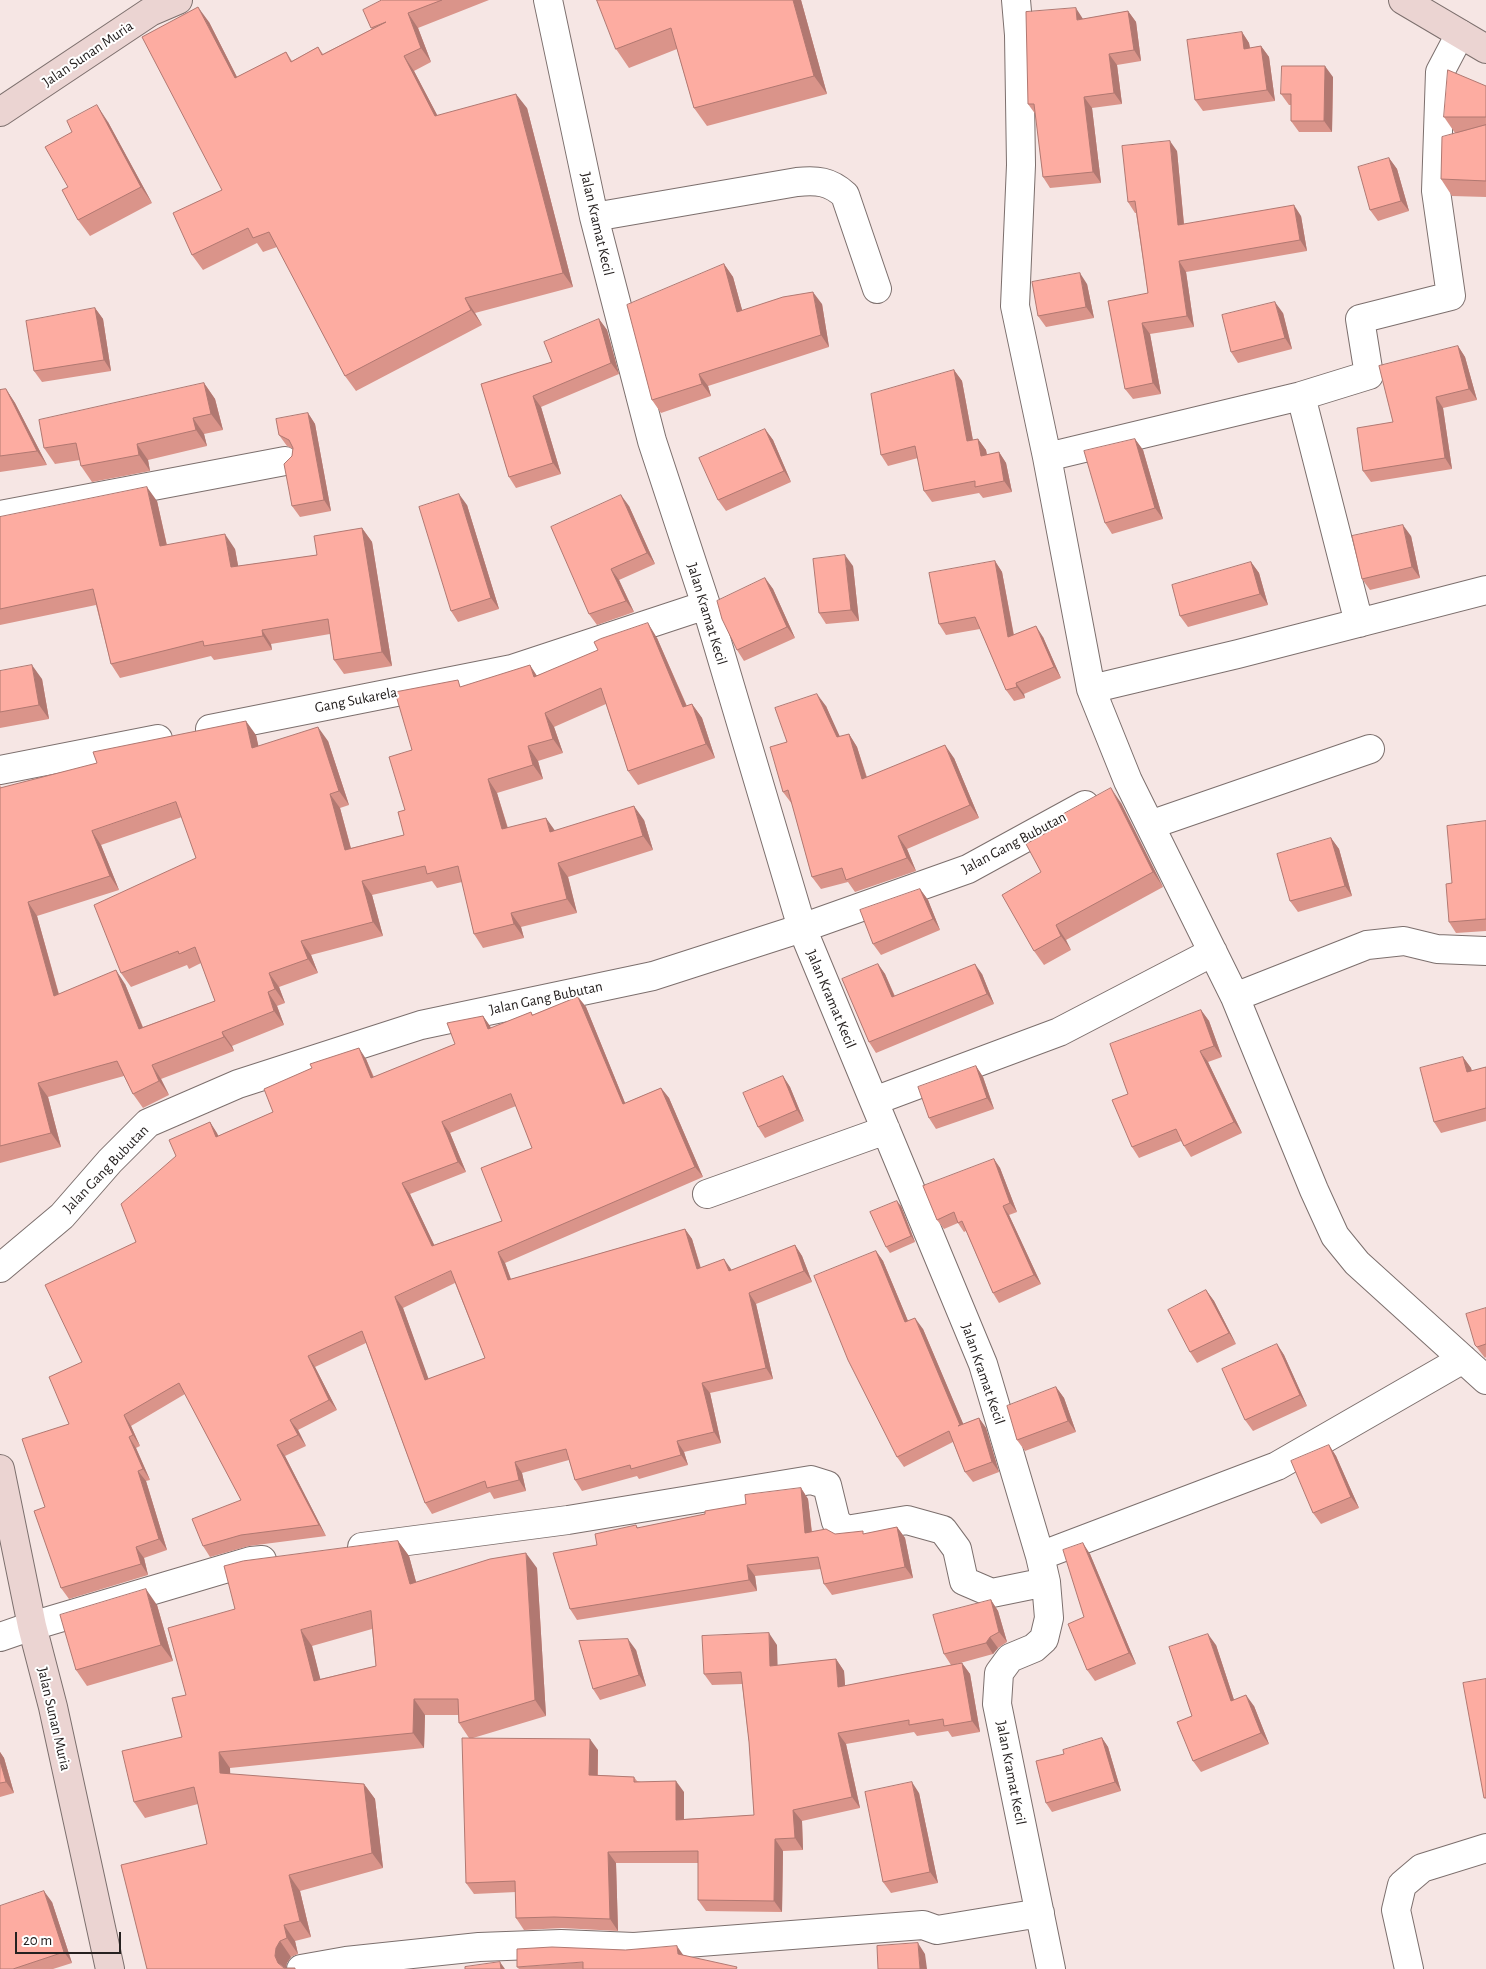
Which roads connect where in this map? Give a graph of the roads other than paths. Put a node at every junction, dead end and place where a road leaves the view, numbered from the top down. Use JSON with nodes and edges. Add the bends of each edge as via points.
{"nodes":[{"id":1,"x":178,"y":0,"type":"edge"},
{"id":2,"x":548,"y":0,"type":"edge"},
{"id":3,"x":1016,"y":0,"type":"edge"},
{"id":4,"x":1403,"y":0,"type":"edge"},
{"id":5,"x":147,"y":6,"type":"edge"},
{"id":6,"x":1460,"y":34,"type":"junction"},
{"id":7,"x":1486,"y":49,"type":"edge"},
{"id":8,"x":0,"y":112,"type":"edge"},
{"id":9,"x":594,"y":217,"type":"junction"},
{"id":10,"x":876,"y":289,"type":"dead end"},
{"id":11,"x":1301,"y":396,"type":"junction"},
{"id":12,"x":1047,"y":456,"type":"junction"},
{"id":13,"x":286,"y":460,"type":"edge"},
{"id":14,"x":0,"y":515,"type":"edge"},
{"id":15,"x":1486,"y":590,"type":"edge"},
{"id":16,"x":706,"y":605,"type":"junction"},
{"id":17,"x":1359,"y":623,"type":"junction"},
{"id":18,"x":1091,"y":689,"type":"junction"},
{"id":19,"x":1370,"y":749,"type":"dead end"},
{"id":20,"x":0,"y":770,"type":"edge"},
{"id":21,"x":1128,"y":781,"type":"junction"},
{"id":22,"x":1150,"y":825,"type":"junction"},
{"id":23,"x":802,"y":928,"type":"junction"},
{"id":24,"x":1486,"y":951,"type":"edge"},
{"id":25,"x":1213,"y":952,"type":"junction"},
{"id":26,"x":1235,"y":998,"type":"junction"},
{"id":27,"x":874,"y":1101,"type":"junction"},
{"id":28,"x":886,"y":1130,"type":"junction"},
{"id":29,"x":708,"y":1194,"type":"dead end"},
{"id":30,"x":0,"y":1268,"type":"edge"},
{"id":31,"x":1463,"y":1359,"type":"junction"},
{"id":32,"x":1486,"y":1380,"type":"edge"},
{"id":33,"x":0,"y":1468,"type":"edge"},
{"id":34,"x":340,"y":1550,"type":"edge"},
{"id":35,"x":291,"y":1556,"type":"edge"},
{"id":36,"x":1040,"y":1556,"type":"junction"},
{"id":37,"x":1046,"y":1582,"type":"junction"},
{"id":38,"x":32,"y":1626,"type":"junction"},
{"id":39,"x":0,"y":1637,"type":"edge"},
{"id":40,"x":1486,"y":1848,"type":"edge"},
{"id":41,"x":1040,"y":1913,"type":"junction"},
{"id":42,"x":110,"y":1969,"type":"edge"},
{"id":43,"x":301,"y":1969,"type":"edge"},
{"id":44,"x":1051,"y":1969,"type":"edge"},
{"id":45,"x":1409,"y":1969,"type":"edge"}],
"edges":[{"from":1,"to":5,"type":"main road","name":"Jalan Sunan Muria"},
{"from":2,"to":9,"type":"street","name":"Jalan Kramat Kecil"},
{"from":3,"to":12,"type":"street","via":[[1021,165],[1015,306]]},
{"from":4,"to":6,"type":"main road"},
{"from":5,"to":8,"type":"main road","name":"Jalan Sunan Muria"},
{"from":6,"to":7,"type":"main road"},
{"from":6,"to":11,"type":"street","via":[[1440,72],[1439,82],[1436,191],[1450,296],[1360,319],[1369,375]]},
{"from":9,"to":10,"type":"street","via":[[797,182],[826,182],[845,195]]},
{"from":9,"to":16,"type":"street","name":"Jalan Kramat Kecil","via":[[652,441]]},
{"from":11,"to":12,"type":"street"},
{"from":11,"to":17,"type":"street"},
{"from":12,"to":18,"type":"street"},
{"from":13,"to":14,"type":"street"},
{"from":15,"to":17,"type":"street"},
{"from":16,"to":20,"type":"street","name":"Gang Sukarela","via":[[512,669]]},
{"from":16,"to":23,"type":"street","name":"Jalan Kramat Kecil"},
{"from":17,"to":18,"type":"street"},
{"from":18,"to":21,"type":"street"},
{"from":19,"to":22,"type":"street"},
{"from":21,"to":22,"type":"street"},
{"from":21,"to":23,"type":"street","name":"Jalan Gang Bubutan","via":[[968,869]]},
{"from":22,"to":25,"type":"street"},
{"from":23,"to":27,"type":"street","name":"Jalan Kramat Kecil"},
{"from":23,"to":30,"type":"street","name":"Jalan Gang Bubutan","via":[[652,976],[421,1025],[238,1084],[148,1123],[62,1216]]},
{"from":24,"to":26,"type":"street","via":[[1437,949],[1404,941],[1367,945]]},
{"from":25,"to":26,"type":"street"},
{"from":25,"to":27,"type":"street","via":[[1059,1032]]},
{"from":26,"to":31,"type":"street","via":[[1335,1236],[1357,1263]]},
{"from":27,"to":28,"type":"street","name":"Jalan Kramat Kecil"},
{"from":28,"to":29,"type":"street"},
{"from":28,"to":36,"type":"street","name":"Jalan Kramat Kecil","via":[[983,1364]]},
{"from":31,"to":32,"type":"street"},
{"from":31,"to":36,"type":"street","via":[[1277,1466]]},
{"from":33,"to":38,"type":"main road","name":"Jalan Sunan Muria"},
{"from":34,"to":37,"type":"street","via":[[568,1520],[811,1480],[827,1484],[836,1522],[846,1530],[907,1520],[943,1530],[957,1549],[964,1581],[992,1593]]},
{"from":35,"to":38,"type":"street","via":[[251,1561]]},
{"from":36,"to":37,"type":"street","name":"Jalan Kramat Kecil"},
{"from":37,"to":41,"type":"street","name":"Jalan Kramat Kecil","via":[[1049,1618],[1044,1639],[1034,1648],[1010,1658],[999,1673],[997,1704]]},
{"from":38,"to":39,"type":"street"},
{"from":38,"to":42,"type":"main road","name":"Jalan Sunan Muria","via":[[53,1707]]},
{"from":40,"to":45,"type":"street","via":[[1422,1868],[1402,1885],[1396,1910]]},
{"from":41,"to":43,"type":"street","via":[[937,1930],[923,1925],[634,1947],[561,1944],[479,1947]]},
{"from":41,"to":44,"type":"street","name":"Jalan Kramat Kecil"}]}
